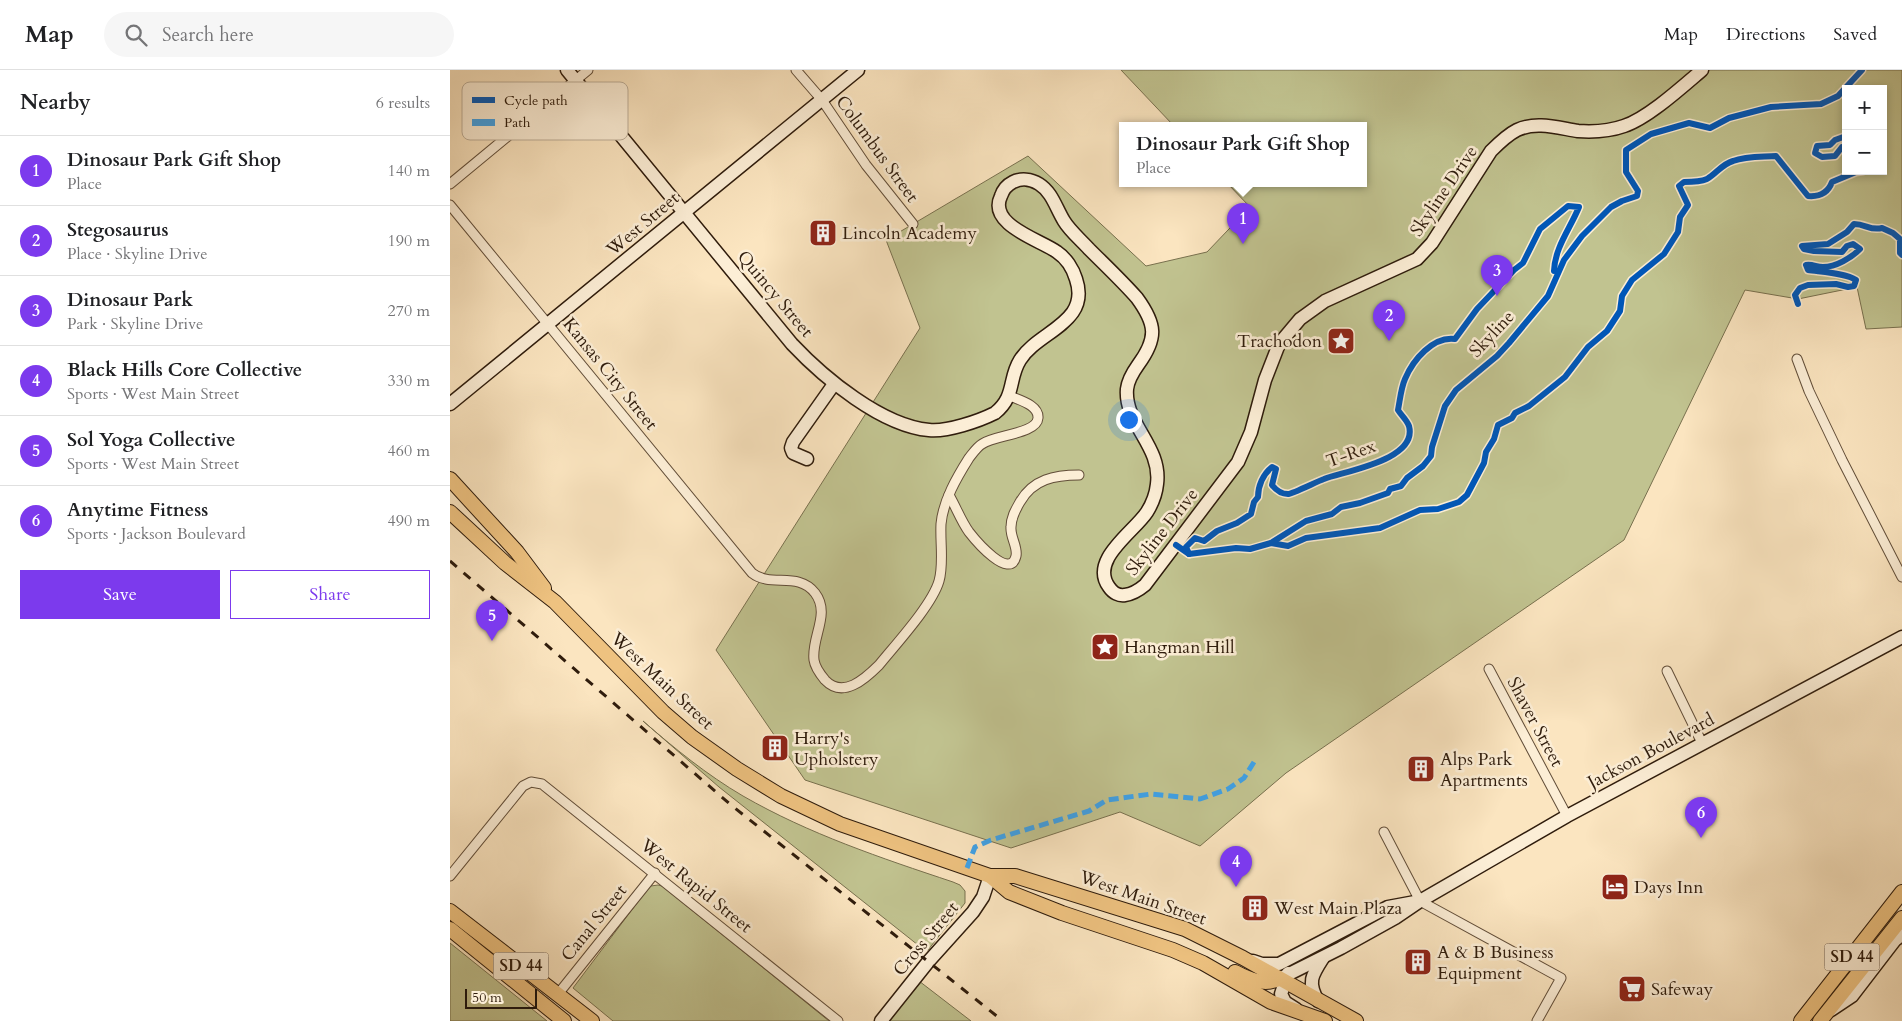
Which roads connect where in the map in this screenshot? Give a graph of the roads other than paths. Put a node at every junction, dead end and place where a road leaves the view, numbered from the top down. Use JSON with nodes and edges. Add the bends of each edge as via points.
{"nodes":[{"id":1,"x":567,"y":70,"type":"edge"},
{"id":2,"x":588,"y":70,"type":"edge"},
{"id":3,"x":796,"y":70,"type":"edge"},
{"id":4,"x":858,"y":70,"type":"edge"},
{"id":5,"x":1702,"y":70,"type":"edge"},
{"id":6,"x":575,"y":81,"type":"joint"},
{"id":7,"x":822,"y":100,"type":"junction"},
{"id":8,"x":503,"y":140,"type":"edge"},
{"id":9,"x":624,"y":140,"type":"edge"},
{"id":10,"x":450,"y":184,"type":"edge"},
{"id":11,"x":450,"y":204,"type":"edge"},
{"id":12,"x":684,"y":212,"type":"junction"},
{"id":13,"x":912,"y":224,"type":"dead end"},
{"id":14,"x":548,"y":325,"type":"junction"},
{"id":15,"x":1797,"y":360,"type":"dead end"},
{"id":16,"x":834,"y":384,"type":"junction"},
{"id":17,"x":1010,"y":396,"type":"junction"},
{"id":18,"x":450,"y":404,"type":"edge"},
{"id":19,"x":808,"y":459,"type":"dead end"},
{"id":20,"x":1079,"y":475,"type":"dead end"},
{"id":21,"x":450,"y":479,"type":"edge"},
{"id":22,"x":949,"y":495,"type":"junction"},
{"id":23,"x":450,"y":512,"type":"edge"},
{"id":24,"x":1902,"y":577,"type":"edge"},
{"id":25,"x":555,"y":602,"type":"junction"},
{"id":26,"x":1902,"y":637,"type":"edge"},
{"id":27,"x":1489,"y":669,"type":"dead end"},
{"id":28,"x":1667,"y":671,"type":"dead end"},
{"id":29,"x":1702,"y":743,"type":"junction"},
{"id":30,"x":1567,"y":816,"type":"junction"},
{"id":31,"x":1384,"y":832,"type":"dead end"},
{"id":32,"x":655,"y":873,"type":"junction"},
{"id":33,"x":450,"y":876,"type":"edge"},
{"id":34,"x":990,"y":876,"type":"junction"},
{"id":35,"x":1902,"y":892,"type":"edge"},
{"id":36,"x":1420,"y":901,"type":"junction"},
{"id":37,"x":450,"y":911,"type":"edge"},
{"id":38,"x":1062,"y":912,"type":"junction"},
{"id":39,"x":1902,"y":918,"type":"edge"},
{"id":40,"x":1358,"y":923,"type":"junction"},
{"id":41,"x":450,"y":929,"type":"edge"},
{"id":42,"x":1902,"y":935,"type":"edge"},
{"id":43,"x":1324,"y":956,"type":"junction"},
{"id":44,"x":1243,"y":958,"type":"junction"},
{"id":45,"x":1283,"y":978,"type":"junction"},
{"id":46,"x":558,"y":994,"type":"junction"},
{"id":47,"x":1318,"y":1001,"type":"junction"},
{"id":48,"x":1299,"y":1011,"type":"junction"},
{"id":49,"x":1823,"y":1018,"type":"edge"},
{"id":50,"x":564,"y":1021,"type":"edge"},
{"id":51,"x":592,"y":1021,"type":"edge"},
{"id":52,"x":838,"y":1021,"type":"edge"},
{"id":53,"x":882,"y":1021,"type":"edge"},
{"id":54,"x":1325,"y":1021,"type":"edge"},
{"id":55,"x":1356,"y":1021,"type":"edge"},
{"id":56,"x":1537,"y":1021,"type":"edge"},
{"id":57,"x":1801,"y":1021,"type":"edge"}],
"edges":[{"from":1,"to":6,"type":"street","name":"Quincy Street"},
{"from":2,"to":6,"type":"street"},
{"from":3,"to":7,"type":"street","name":"Columbus Street"},
{"from":4,"to":7,"type":"street","name":"West Street"},
{"from":5,"to":17,"type":"street","name":"Skyline Drive","via":[[1670,97],[1625,126],[1588,132],[1530,126],[1502,139],[1432,243],[1417,260],[1325,300],[1300,319],[1279,344],[1270,364],[1251,432],[1238,462],[1153,576],[1136,592],[1122,595],[1114,592],[1104,571],[1110,554],[1145,514],[1157,487],[1154,453],[1133,416],[1127,397],[1128,380],[1151,345],[1153,327],[1137,298],[1069,228],[1048,192],[1030,180],[1018,180],[1005,188],[999,210],[1009,224],[1064,258],[1072,268],[1079,292],[1078,303],[1064,324],[1037,341],[1021,359]]},
{"from":7,"to":12,"type":"street","name":"West Street"},
{"from":7,"to":13,"type":"street","name":"Columbus Street","via":[[866,165]]},
{"from":8,"to":10,"type":"street"},
{"from":9,"to":12,"type":"street","name":"Quincy Street"},
{"from":11,"to":14,"type":"street","name":"Kansas City Street"},
{"from":12,"to":14,"type":"street","name":"West Street"},
{"from":12,"to":16,"type":"street","name":"Quincy Street","via":[[792,344]]},
{"from":14,"to":18,"type":"street","name":"West Street"},
{"from":14,"to":22,"type":"street","name":"Kansas City Street","via":[[744,564],[758,578],[796,580],[816,595],[821,611],[814,660],[820,674],[832,687],[848,687],[879,665],[936,590],[941,569],[941,524]]},
{"from":15,"to":24,"type":"street","via":[[1842,460]]},
{"from":16,"to":17,"type":"street","name":"Quincy Street","via":[[886,416],[912,427],[930,430],[990,416],[1001,409]]},
{"from":16,"to":19,"type":"street","via":[[793,442],[793,453]]},
{"from":17,"to":22,"type":"street","via":[[1036,410],[1036,422],[1032,428],[982,444],[970,457]]},
{"from":20,"to":22,"type":"street","via":[[1049,478],[1026,493],[1012,520],[1016,558],[1009,565],[998,560],[970,532]]},
{"from":21,"to":25,"type":"main road","via":[[517,552]]},
{"from":23,"to":25,"type":"main road","name":"West Main Street","via":[[505,563]]},
{"from":25,"to":34,"type":"main road","name":"West Main Street","via":[[663,712],[736,769],[781,796],[840,824]]},
{"from":26,"to":29,"type":"street","name":"Jackson Boulevard"},
{"from":27,"to":30,"type":"street","name":"Shaver Street"},
{"from":28,"to":29,"type":"street"},
{"from":29,"to":30,"type":"street","name":"Jackson Boulevard"},
{"from":30,"to":36,"type":"street","name":"Jackson Boulevard"},
{"from":31,"to":36,"type":"street"},
{"from":32,"to":33,"type":"street","name":"West Rapid Street","via":[[542,784],[531,782],[523,786]]},
{"from":32,"to":46,"type":"street","name":"Canal Street"},
{"from":32,"to":52,"type":"street","name":"West Rapid Street"},
{"from":34,"to":38,"type":"main road","name":"West Main Street","via":[[1009,892]]},
{"from":34,"to":44,"type":"main road","name":"West Main Street","via":[[1016,876],[1170,924]]},
{"from":34,"to":53,"type":"street","name":"Cross Street","via":[[983,897],[973,912],[928,962]]},
{"from":35,"to":57,"type":"main road","number":"SD 44"},
{"from":36,"to":40,"type":"street","name":"Jackson Boulevard","via":[[1388,906]]},
{"from":36,"to":43,"type":"street","name":"Jackson Boulevard"},
{"from":36,"to":56,"type":"street","via":[[1561,978]]},
{"from":37,"to":46,"type":"main road","number":"SD 44"},
{"from":38,"to":45,"type":"main road","via":[[1094,915],[1159,935],[1247,978],[1265,982]]},
{"from":38,"to":48,"type":"main road","name":"West Main Street","via":[[1173,950],[1271,1002]]},
{"from":39,"to":49,"type":"main road","number":"SD 44"},
{"from":40,"to":44,"type":"street","name":"Jackson Boulevard","via":[[1279,964],[1262,964]]},
{"from":40,"to":45,"type":"street","via":[[1345,937],[1291,968]]},
{"from":41,"to":50,"type":"main road","number":"SD 44"},
{"from":42,"to":49,"type":"street","via":[[1852,996]]},
{"from":43,"to":45,"type":"street","name":"Jackson Boulevard"},
{"from":43,"to":47,"type":"street","via":[[1311,980]]},
{"from":44,"to":45,"type":"main road","name":"West Main Street"},
{"from":45,"to":47,"type":"main road","name":"West Main Street"},
{"from":45,"to":48,"type":"street","via":[[1282,999]]},
{"from":46,"to":51,"type":"main road","number":"SD 44"},
{"from":47,"to":55,"type":"main road","name":"West Main Street"},
{"from":48,"to":54,"type":"main road","name":"West Main Street"}]}
